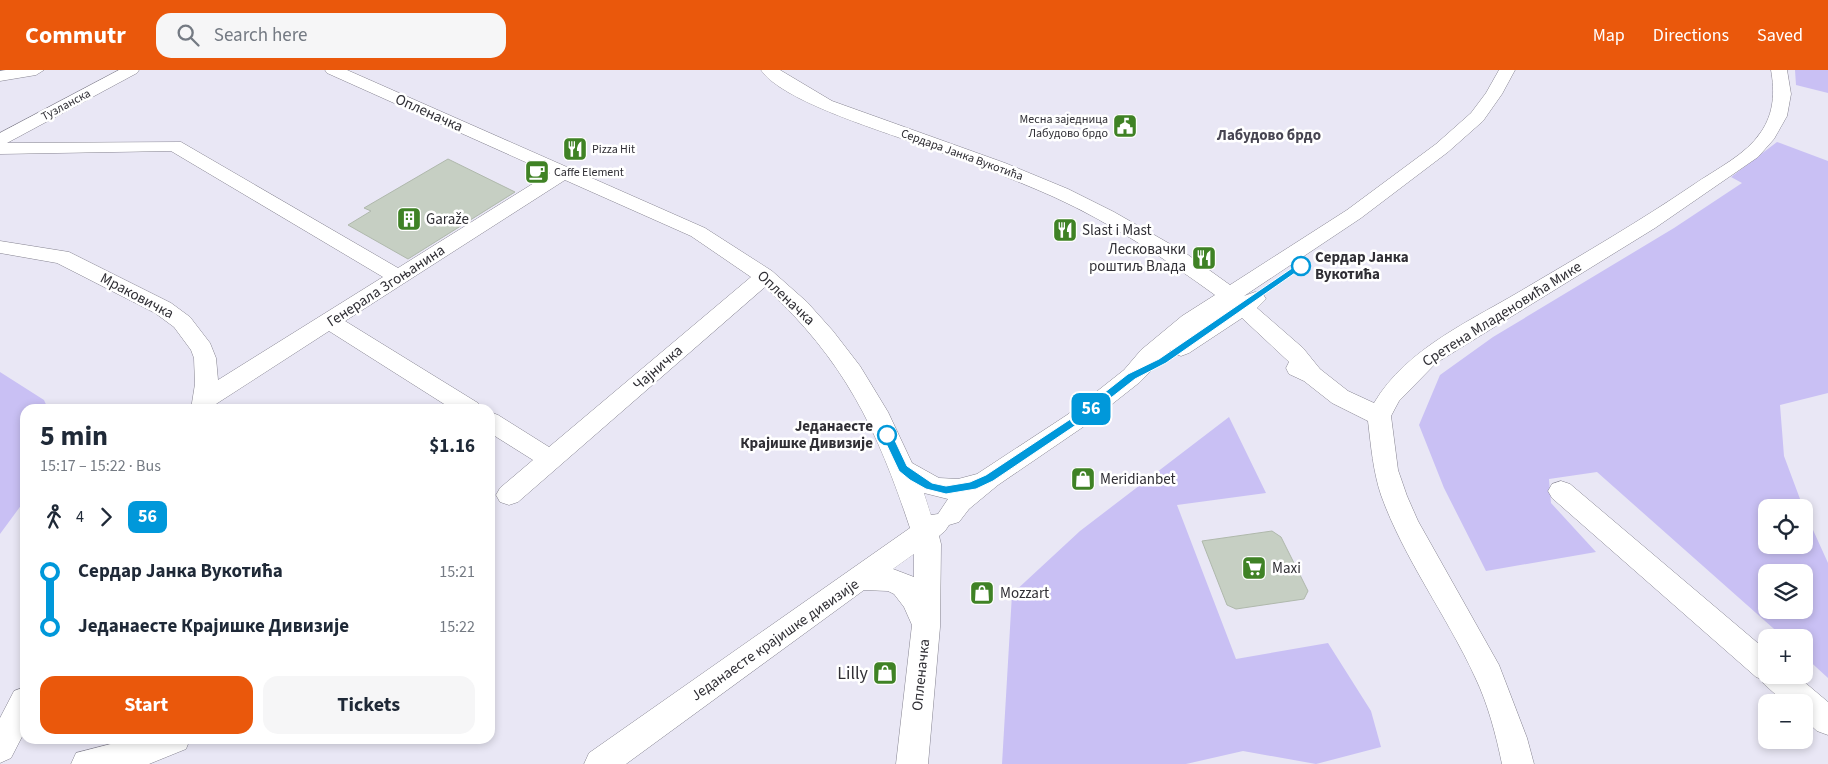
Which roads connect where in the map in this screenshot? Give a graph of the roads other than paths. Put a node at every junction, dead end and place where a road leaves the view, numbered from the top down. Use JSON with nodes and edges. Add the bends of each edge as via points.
{"nodes":[{"id":1,"x":36,"y":70,"type":"edge"},
{"id":2,"x":131,"y":70,"type":"edge"},
{"id":3,"x":333,"y":70,"type":"edge"},
{"id":4,"x":769,"y":70,"type":"edge"},
{"id":5,"x":1507,"y":70,"type":"edge"},
{"id":6,"x":1779,"y":70,"type":"edge"},
{"id":7,"x":0,"y":76,"type":"edge"},
{"id":8,"x":0,"y":140,"type":"edge"},
{"id":9,"x":0,"y":149,"type":"edge"},
{"id":10,"x":564,"y":172,"type":"junction"},
{"id":11,"x":0,"y":247,"type":"edge"},
{"id":12,"x":764,"y":276,"type":"junction"},
{"id":13,"x":399,"y":278,"type":"junction"},
{"id":14,"x":1231,"y":304,"type":"junction"},
{"id":15,"x":331,"y":322,"type":"junction"},
{"id":16,"x":205,"y":404,"type":"edge"},
{"id":17,"x":462,"y":404,"type":"edge"},
{"id":18,"x":1379,"y":416,"type":"junction"},
{"id":19,"x":1075,"y":421,"type":"junction"},
{"id":20,"x":495,"y":424,"type":"edge"},
{"id":21,"x":551,"y":460,"type":"junction"},
{"id":22,"x":903,"y":468,"type":"junction"},
{"id":23,"x":989,"y":478,"type":"junction"},
{"id":24,"x":1560,"y":491,"type":"dead end"},
{"id":25,"x":509,"y":495,"type":"dead end"},
{"id":26,"x":950,"y":515,"type":"junction"},
{"id":27,"x":926,"y":532,"type":"junction"},
{"id":28,"x":861,"y":579,"type":"junction"},
{"id":29,"x":926,"y":627,"type":"junction"},
{"id":30,"x":1758,"y":661,"type":"edge"},
{"id":31,"x":1785,"y":684,"type":"edge"},
{"id":32,"x":20,"y":710,"type":"edge"},
{"id":33,"x":1828,"y":721,"type":"edge"},
{"id":34,"x":162,"y":744,"type":"edge"},
{"id":35,"x":0,"y":748,"type":"edge"},
{"id":36,"x":87,"y":764,"type":"edge"},
{"id":37,"x":600,"y":764,"type":"edge"},
{"id":38,"x":912,"y":764,"type":"edge"},
{"id":39,"x":1518,"y":764,"type":"edge"}],
"edges":[{"from":1,"to":7,"type":"street"},
{"from":2,"to":8,"type":"street","name":"Тузланска"},
{"from":3,"to":10,"type":"street","name":"Опленачка"},
{"from":4,"to":14,"type":"street","name":"Сердара Јанка Вукотића","via":[[826,105],[1062,193],[1153,245]]},
{"from":5,"to":14,"type":"street","name":"Једанаесте крајишке дивизије","via":[[1494,94],[1458,134],[1354,214],[1322,248]]},
{"from":6,"to":18,"type":"street","name":"Сретена Младеновића Мике","via":[[1782,102],[1778,118],[1766,140],[1752,153],[1648,224],[1428,357],[1391,395]]},
{"from":9,"to":13,"type":"street","via":[[175,146]]},
{"from":10,"to":12,"type":"street","name":"Опленачка","via":[[698,232]]},
{"from":10,"to":13,"type":"street","name":"Генерала Згоњанина"},
{"from":11,"to":16,"type":"street","name":"Мраковичка","via":[[62,257],[174,315],[189,328],[202,348],[207,370]]},
{"from":12,"to":21,"type":"street","name":"Чајничка"},
{"from":12,"to":22,"type":"street","name":"Опленачка","via":[[804,313],[852,372]]},
{"from":13,"to":15,"type":"street","name":"Генерала Згоњанина"},
{"from":14,"to":18,"type":"street","name":"Сердара Јанка Вукотића","via":[[1286,360],[1340,397]]},
{"from":14,"to":19,"type":"street","name":"Једанаесте крајишке дивизије","via":[[1162,361],[1132,376]]},
{"from":15,"to":16,"type":"street","name":"Генерала Згоњанина"},
{"from":15,"to":17,"type":"street"},
{"from":18,"to":39,"type":"street","via":[[1386,470],[1394,496],[1407,526],[1489,674]]},
{"from":19,"to":23,"type":"street","name":"Једанаесте крајишке дивизије"},
{"from":19,"to":26,"type":"street","name":"Једанаесте крајишке дивизије","via":[[1042,456],[1002,488],[969,508]]},
{"from":20,"to":21,"type":"street"},
{"from":21,"to":25,"type":"street","name":"Чајничка"},
{"from":22,"to":23,"type":"street","via":[[929,486],[946,490],[964,488]]},
{"from":22,"to":27,"type":"street","name":"Опленачка"},
{"from":23,"to":26,"type":"street","name":"Једанаесте крајишке дивизије","via":[[960,502]]},
{"from":24,"to":30,"type":"street"},
{"from":26,"to":27,"type":"street","name":"Једанаесте крајишке дивизије"},
{"from":27,"to":28,"type":"street","name":"Једанаесте крајишке дивизије"},
{"from":27,"to":29,"type":"street","name":"Опленачка","via":[[929,554]]},
{"from":28,"to":29,"type":"street","via":[[891,579],[905,584]]},
{"from":28,"to":37,"type":"street","name":"Једанаесте крајишке дивизије"},
{"from":29,"to":38,"type":"street","name":"Опленачка"},
{"from":31,"to":33,"type":"street"},
{"from":32,"to":35,"type":"street"},
{"from":34,"to":36,"type":"street"}]}
